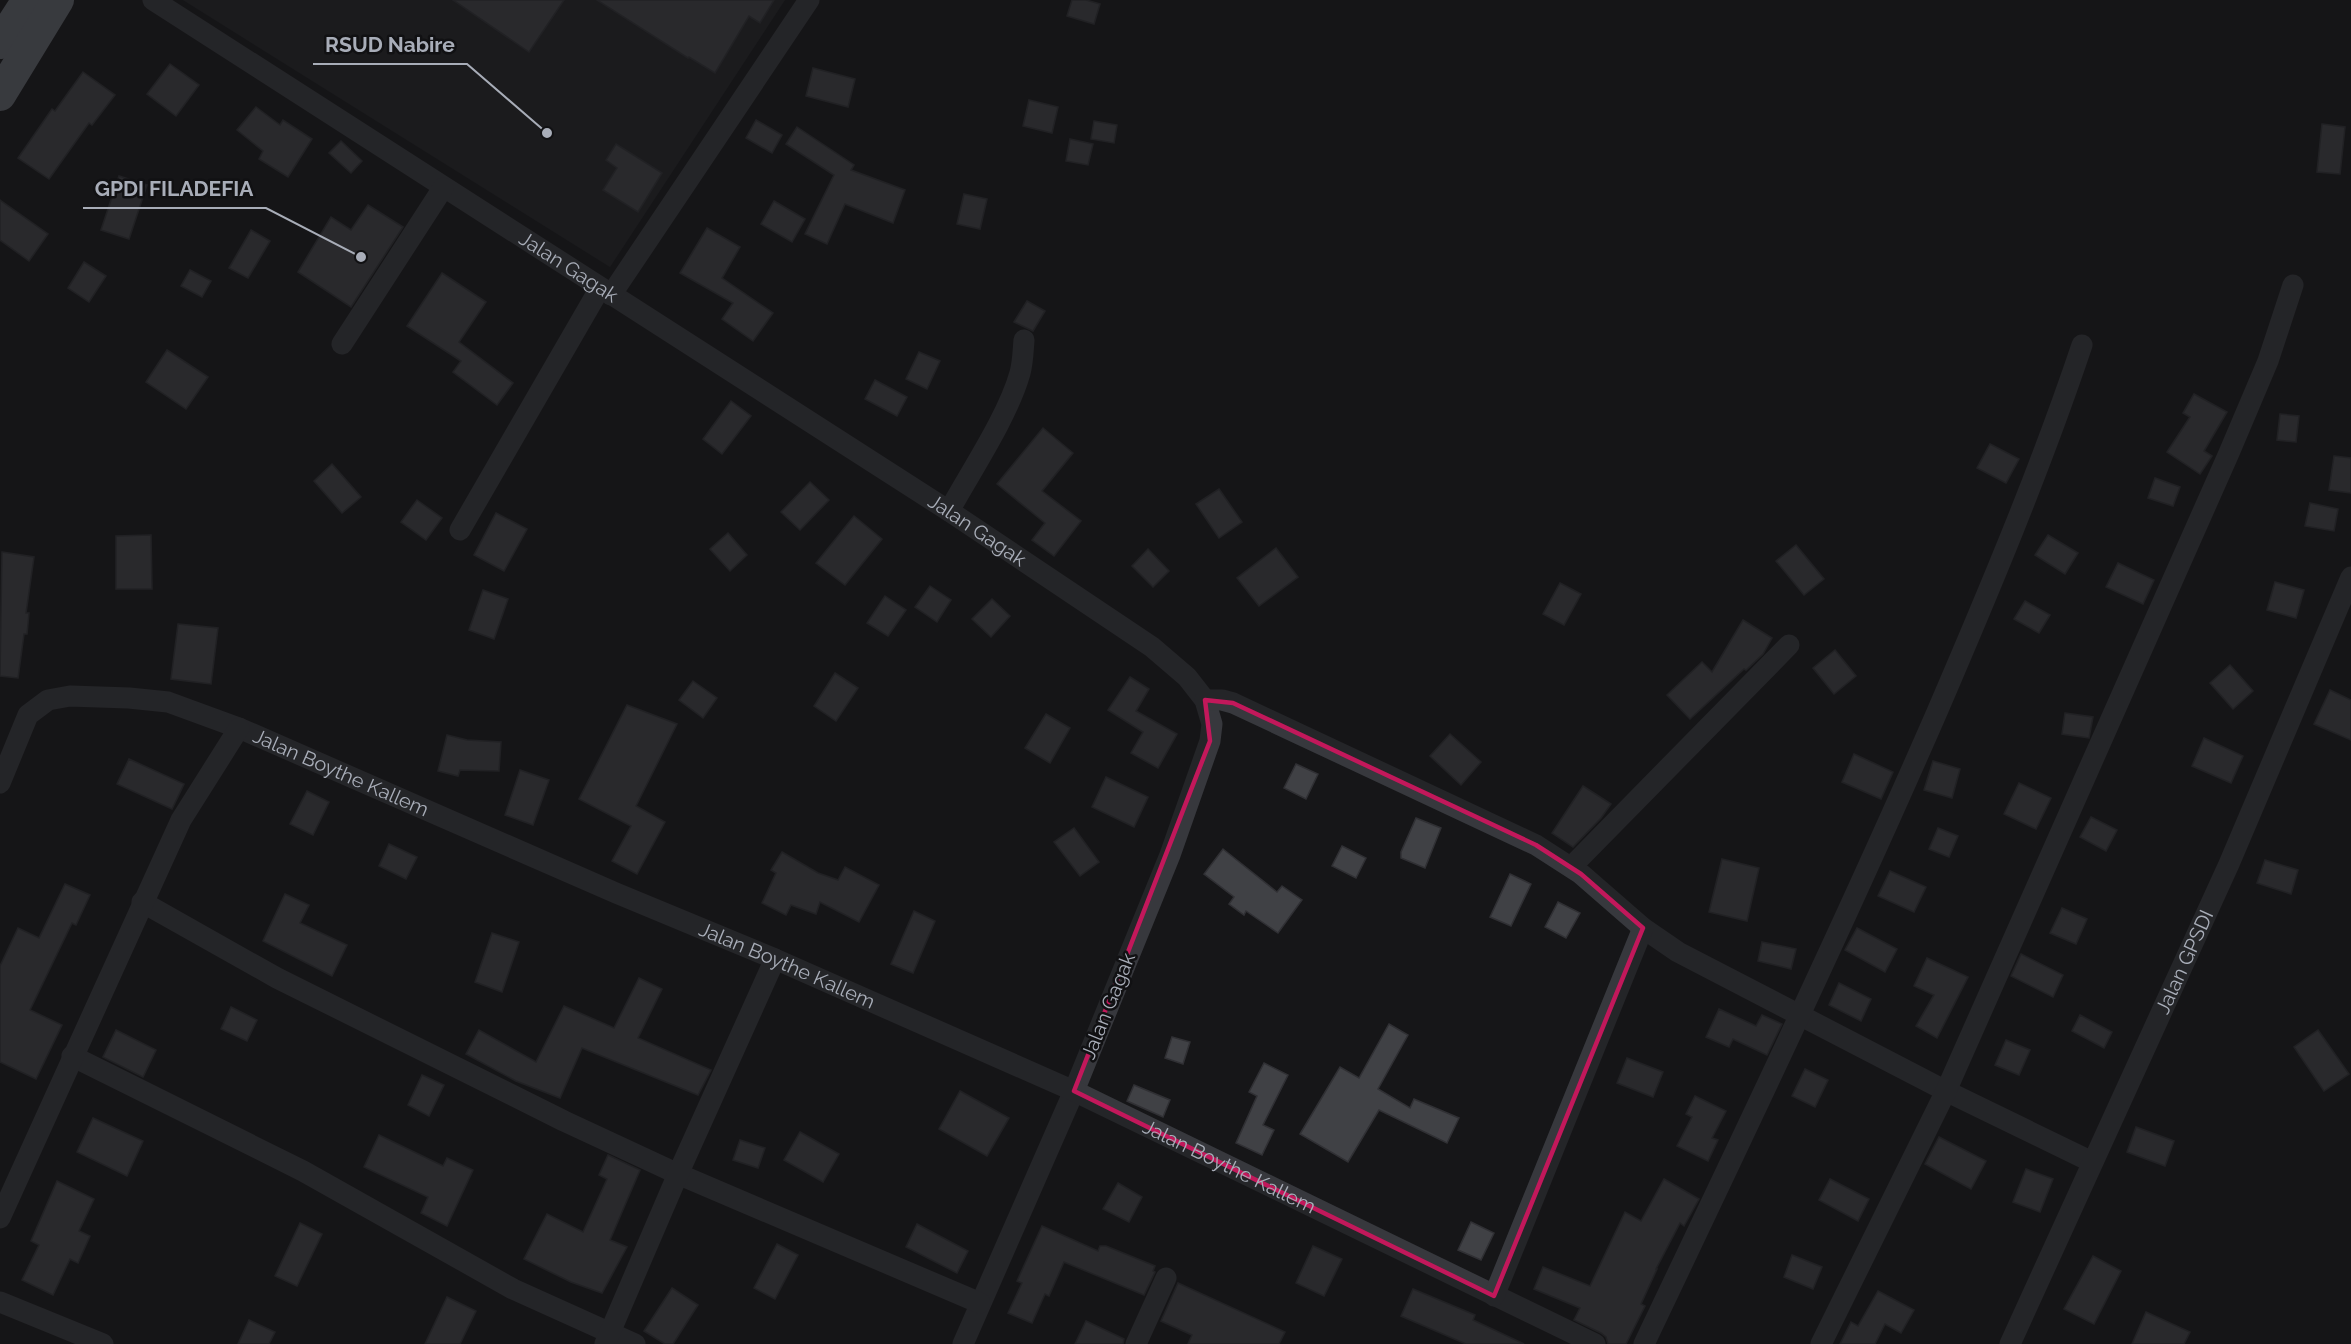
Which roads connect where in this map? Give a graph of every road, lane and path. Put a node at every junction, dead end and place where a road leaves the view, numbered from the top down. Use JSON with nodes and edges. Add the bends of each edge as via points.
{"nodes":[{"id":1,"x":28,"y":0,"type":"edge"},
{"id":2,"x":58,"y":0,"type":"edge"},
{"id":3,"x":153,"y":0,"type":"edge"},
{"id":4,"x":809,"y":0,"type":"edge"},
{"id":5,"x":0,"y":44,"type":"edge"},
{"id":6,"x":0,"y":95,"type":"edge"},
{"id":7,"x":444,"y":188,"type":"junction"},
{"id":8,"x":2293,"y":285,"type":"dead end"},
{"id":9,"x":606,"y":292,"type":"junction"},
{"id":10,"x":1024,"y":340,"type":"dead end"},
{"id":11,"x":342,"y":344,"type":"dead end"},
{"id":12,"x":2082,"y":345,"type":"dead end"},
{"id":13,"x":949,"y":511,"type":"junction"},
{"id":14,"x":460,"y":530,"type":"dead end"},
{"id":15,"x":2351,"y":577,"type":"edge"},
{"id":16,"x":1789,"y":645,"type":"dead end"},
{"id":17,"x":1205,"y":700,"type":"junction"},
{"id":18,"x":239,"y":728,"type":"junction"},
{"id":19,"x":0,"y":783,"type":"edge"},
{"id":20,"x":1571,"y":867,"type":"junction"},
{"id":21,"x":142,"y":902,"type":"junction"},
{"id":22,"x":1643,"y":928,"type":"junction"},
{"id":23,"x":775,"y":959,"type":"junction"},
{"id":24,"x":1800,"y":1016,"type":"junction"},
{"id":25,"x":72,"y":1056,"type":"junction"},
{"id":26,"x":1074,"y":1091,"type":"junction"},
{"id":27,"x":1946,"y":1091,"type":"junction"},
{"id":28,"x":2092,"y":1162,"type":"junction"},
{"id":29,"x":678,"y":1174,"type":"junction"},
{"id":30,"x":0,"y":1218,"type":"edge"},
{"id":31,"x":1166,"y":1278,"type":"dead end"},
{"id":32,"x":1494,"y":1296,"type":"junction"},
{"id":33,"x":0,"y":1302,"type":"edge"},
{"id":34,"x":980,"y":1303,"type":"junction"},
{"id":35,"x":608,"y":1339,"type":"edge"},
{"id":36,"x":1143,"y":1342,"type":"edge"},
{"id":37,"x":103,"y":1344,"type":"edge"},
{"id":38,"x":635,"y":1344,"type":"edge"},
{"id":39,"x":963,"y":1344,"type":"edge"},
{"id":40,"x":1596,"y":1344,"type":"edge"},
{"id":41,"x":1644,"y":1344,"type":"edge"},
{"id":42,"x":1821,"y":1344,"type":"edge"},
{"id":43,"x":2010,"y":1344,"type":"edge"}],
"edges":[{"from":1,"to":5,"type":"highway"},
{"from":2,"to":6,"type":"highway"},
{"from":3,"to":7,"type":"street","name":"Jalan Gagak"},
{"from":4,"to":9,"type":"street"},
{"from":7,"to":9,"type":"street","name":"Jalan Gagak"},
{"from":7,"to":11,"type":"street"},
{"from":8,"to":27,"type":"street","via":[[2268,361],[2229,453]]},
{"from":9,"to":13,"type":"street","name":"Jalan Gagak"},
{"from":9,"to":14,"type":"street"},
{"from":10,"to":13,"type":"street","via":[[1016,386]]},
{"from":12,"to":24,"type":"street","via":[[1997,572]]},
{"from":13,"to":17,"type":"street","name":"Jalan Gagak","via":[[1152,647],[1187,677]]},
{"from":15,"to":28,"type":"street","name":"Jalan GPSDI","via":[[2229,864]]},
{"from":16,"to":20,"type":"street"},
{"from":17,"to":20,"type":"street","via":[[1233,703],[1518,834]]},
{"from":17,"to":26,"type":"street","name":"Jalan Gagak","via":[[1212,724],[1210,741],[1170,855]]},
{"from":18,"to":19,"type":"street","name":"Jalan Boythe Kallem","via":[[168,702],[54,698],[37,706],[28,716]]},
{"from":18,"to":21,"type":"street","via":[[181,820]]},
{"from":18,"to":23,"type":"street","name":"Jalan Boythe Kallem"},
{"from":20,"to":22,"type":"street"},
{"from":21,"to":25,"type":"street"},
{"from":21,"to":29,"type":"street","via":[[277,978]]},
{"from":22,"to":24,"type":"street","via":[[1709,970]]},
{"from":22,"to":32,"type":"street"},
{"from":23,"to":26,"type":"street","name":"Jalan Boythe Kallem"},
{"from":23,"to":29,"type":"street"},
{"from":24,"to":27,"type":"street"},
{"from":24,"to":41,"type":"street"},
{"from":25,"to":30,"type":"street"},
{"from":25,"to":35,"type":"street","via":[[303,1171]]},
{"from":26,"to":32,"type":"street","name":"Jalan Boythe Kallem"},
{"from":26,"to":34,"type":"street","name":"Jalan Gagak"},
{"from":27,"to":28,"type":"street"},
{"from":27,"to":42,"type":"street"},
{"from":28,"to":43,"type":"street","name":"Jalan GPSDI"},
{"from":29,"to":34,"type":"street"},
{"from":29,"to":35,"type":"street"},
{"from":31,"to":36,"type":"street"},
{"from":32,"to":40,"type":"street","name":"Jalan Boythe Kallem"},
{"from":33,"to":37,"type":"street"},
{"from":34,"to":39,"type":"street","name":"Jalan Gagak"},
{"from":35,"to":38,"type":"street"}]}
